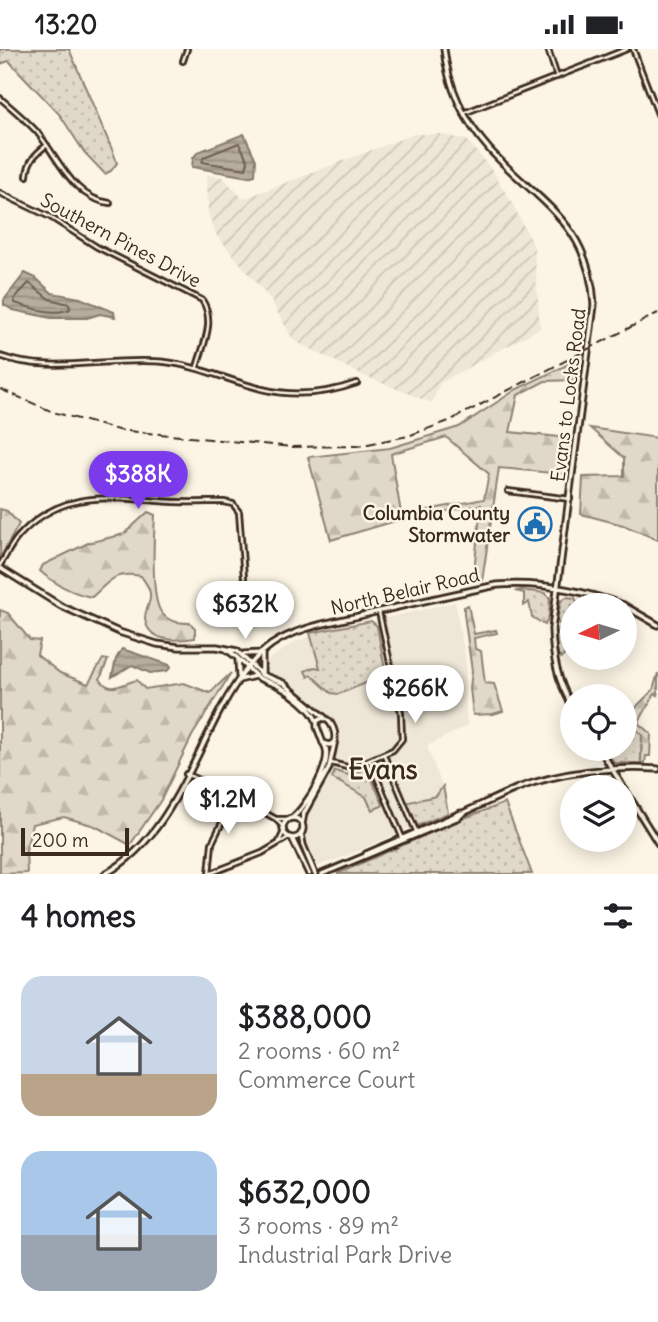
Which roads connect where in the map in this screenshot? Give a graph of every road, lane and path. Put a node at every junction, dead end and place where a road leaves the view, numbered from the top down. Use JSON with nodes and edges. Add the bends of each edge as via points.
{"nodes":[{"id":1,"x":187,"y":49,"type":"edge"},
{"id":2,"x":444,"y":49,"type":"edge"},
{"id":3,"x":548,"y":49,"type":"edge"},
{"id":4,"x":627,"y":49,"type":"edge"},
{"id":5,"x":633,"y":49,"type":"edge"},
{"id":6,"x":183,"y":61,"type":"dead end"},
{"id":7,"x":557,"y":77,"type":"junction"},
{"id":8,"x":0,"y":98,"type":"edge"},
{"id":9,"x":464,"y":113,"type":"junction"},
{"id":10,"x":658,"y":114,"type":"edge"},
{"id":11,"x":47,"y":145,"type":"junction"},
{"id":12,"x":27,"y":176,"type":"dead end"},
{"id":13,"x":0,"y":193,"type":"edge"},
{"id":14,"x":110,"y":203,"type":"dead end"},
{"id":15,"x":0,"y":356,"type":"edge"},
{"id":16,"x":197,"y":367,"type":"junction"},
{"id":17,"x":357,"y":383,"type":"dead end"},
{"id":18,"x":508,"y":491,"type":"dead end"},
{"id":19,"x":570,"y":499,"type":"junction"},
{"id":20,"x":0,"y":566,"type":"edge"},
{"id":21,"x":244,"y":578,"type":"dead end"},
{"id":22,"x":558,"y":588,"type":"junction"},
{"id":23,"x":583,"y":593,"type":"edge"},
{"id":24,"x":379,"y":612,"type":"junction"},
{"id":25,"x":637,"y":613,"type":"edge"},
{"id":26,"x":658,"y":625,"type":"edge"},
{"id":27,"x":262,"y":653,"type":"junction"},
{"id":28,"x":240,"y":655,"type":"junction"},
{"id":29,"x":250,"y":666,"type":"junction"},
{"id":30,"x":260,"y":676,"type":"junction"},
{"id":31,"x":238,"y":679,"type":"junction"},
{"id":32,"x":561,"y":684,"type":"edge"},
{"id":33,"x":289,"y":691,"type":"junction"},
{"id":34,"x":325,"y":718,"type":"junction"},
{"id":35,"x":317,"y":723,"type":"junction"},
{"id":36,"x":335,"y":740,"type":"junction"},
{"id":37,"x":324,"y":744,"type":"junction"},
{"id":38,"x":383,"y":755,"type":"junction"},
{"id":39,"x":370,"y":761,"type":"junction"},
{"id":40,"x":607,"y":761,"type":"edge"},
{"id":41,"x":331,"y":763,"type":"junction"},
{"id":42,"x":612,"y":769,"type":"junction"},
{"id":43,"x":658,"y":769,"type":"edge"},
{"id":44,"x":186,"y":774,"type":"junction"},
{"id":45,"x":616,"y":775,"type":"edge"},
{"id":46,"x":235,"y":796,"type":"junction"},
{"id":47,"x":637,"y":810,"type":"edge"},
{"id":48,"x":276,"y":818,"type":"junction"},
{"id":49,"x":290,"y":818,"type":"junction"},
{"id":50,"x":302,"y":824,"type":"junction"},
{"id":51,"x":283,"y":829,"type":"junction"},
{"id":52,"x":301,"y":833,"type":"junction"},
{"id":53,"x":417,"y":833,"type":"junction"},
{"id":54,"x":290,"y":837,"type":"junction"},
{"id":55,"x":403,"y":839,"type":"junction"},
{"id":56,"x":279,"y":842,"type":"junction"},
{"id":57,"x":658,"y":843,"type":"edge"},
{"id":58,"x":105,"y":874,"type":"edge"},
{"id":59,"x":209,"y":874,"type":"edge"},
{"id":60,"x":309,"y":874,"type":"edge"},
{"id":61,"x":315,"y":874,"type":"edge"},
{"id":62,"x":322,"y":874,"type":"edge"}],
"edges":[{"from":1,"to":6,"type":"street"},
{"from":2,"to":9,"type":"street","name":"Evans to Locks Road","via":[[451,85]]},
{"from":3,"to":7,"type":"street"},
{"from":4,"to":7,"type":"street"},
{"from":5,"to":10,"type":"street"},
{"from":7,"to":9,"type":"street"},
{"from":8,"to":11,"type":"street"},
{"from":9,"to":19,"type":"street","name":"Evans to Locks Road","via":[[491,151],[566,222],[590,272],[594,305]]},
{"from":11,"to":12,"type":"street","via":[[35,155]]},
{"from":11,"to":14,"type":"street","via":[[77,187],[96,201]]},
{"from":13,"to":16,"type":"street","name":"Southern Pines Drive","via":[[202,300],[209,326]]},
{"from":15,"to":16,"type":"street","via":[[44,365],[150,361]]},
{"from":16,"to":17,"type":"street","via":[[283,393],[324,392]]},
{"from":18,"to":19,"type":"street"},
{"from":19,"to":22,"type":"street","name":"Evans to Locks Road"},
{"from":20,"to":21,"type":"street","via":[[18,537],[46,513],[70,502],[101,496],[224,502],[239,512]]},
{"from":20,"to":28,"type":"street","via":[[61,606],[119,632],[157,644],[225,649]]},
{"from":22,"to":23,"type":"street","name":"North Belair Road"},
{"from":22,"to":24,"type":"street","name":"North Belair Road","via":[[497,585]]},
{"from":22,"to":32,"type":"street","name":"Evans to Locks Road","via":[[553,652]]},
{"from":24,"to":27,"type":"street","name":"North Belair Road","via":[[304,629]]},
{"from":24,"to":38,"type":"street","via":[[403,731],[398,746]]},
{"from":25,"to":26,"type":"street","name":"North Belair Road"},
{"from":27,"to":28,"type":"street"},
{"from":27,"to":29,"type":"street","name":"North Belair Road"},
{"from":27,"to":30,"type":"street"},
{"from":28,"to":29,"type":"street"},
{"from":28,"to":31,"type":"street"},
{"from":29,"to":30,"type":"street"},
{"from":29,"to":31,"type":"street","name":"North Belair Road"},
{"from":30,"to":31,"type":"street"},
{"from":30,"to":33,"type":"street","via":[[283,683]]},
{"from":31,"to":44,"type":"street","name":"North Belair Road"},
{"from":33,"to":34,"type":"street"},
{"from":33,"to":35,"type":"street","via":[[313,713]]},
{"from":34,"to":35,"type":"street"},
{"from":34,"to":36,"type":"street"},
{"from":35,"to":37,"type":"street"},
{"from":36,"to":37,"type":"street"},
{"from":36,"to":41,"type":"street"},
{"from":37,"to":49,"type":"street","via":[[328,752],[325,767],[303,807]]},
{"from":38,"to":39,"type":"street"},
{"from":38,"to":53,"type":"street"},
{"from":39,"to":41,"type":"street","via":[[350,769]]},
{"from":39,"to":55,"type":"street"},
{"from":40,"to":42,"type":"street"},
{"from":41,"to":50,"type":"street"},
{"from":42,"to":43,"type":"street"},
{"from":42,"to":45,"type":"street"},
{"from":42,"to":53,"type":"street","via":[[520,787]]},
{"from":44,"to":46,"type":"street"},
{"from":44,"to":58,"type":"street","name":"North Belair Road","via":[[155,831],[127,860]]},
{"from":46,"to":48,"type":"street"},
{"from":46,"to":59,"type":"street","via":[[215,835]]},
{"from":47,"to":57,"type":"street"},
{"from":48,"to":49,"type":"street"},
{"from":48,"to":51,"type":"street"},
{"from":49,"to":50,"type":"street"},
{"from":49,"to":51,"type":"street"},
{"from":50,"to":52,"type":"street"},
{"from":51,"to":54,"type":"street"},
{"from":51,"to":56,"type":"street"},
{"from":52,"to":54,"type":"street"},
{"from":52,"to":61,"type":"street"},
{"from":53,"to":55,"type":"street"},
{"from":54,"to":56,"type":"street"},
{"from":54,"to":60,"type":"street"},
{"from":55,"to":62,"type":"street"},
{"from":56,"to":59,"type":"street"}]}
